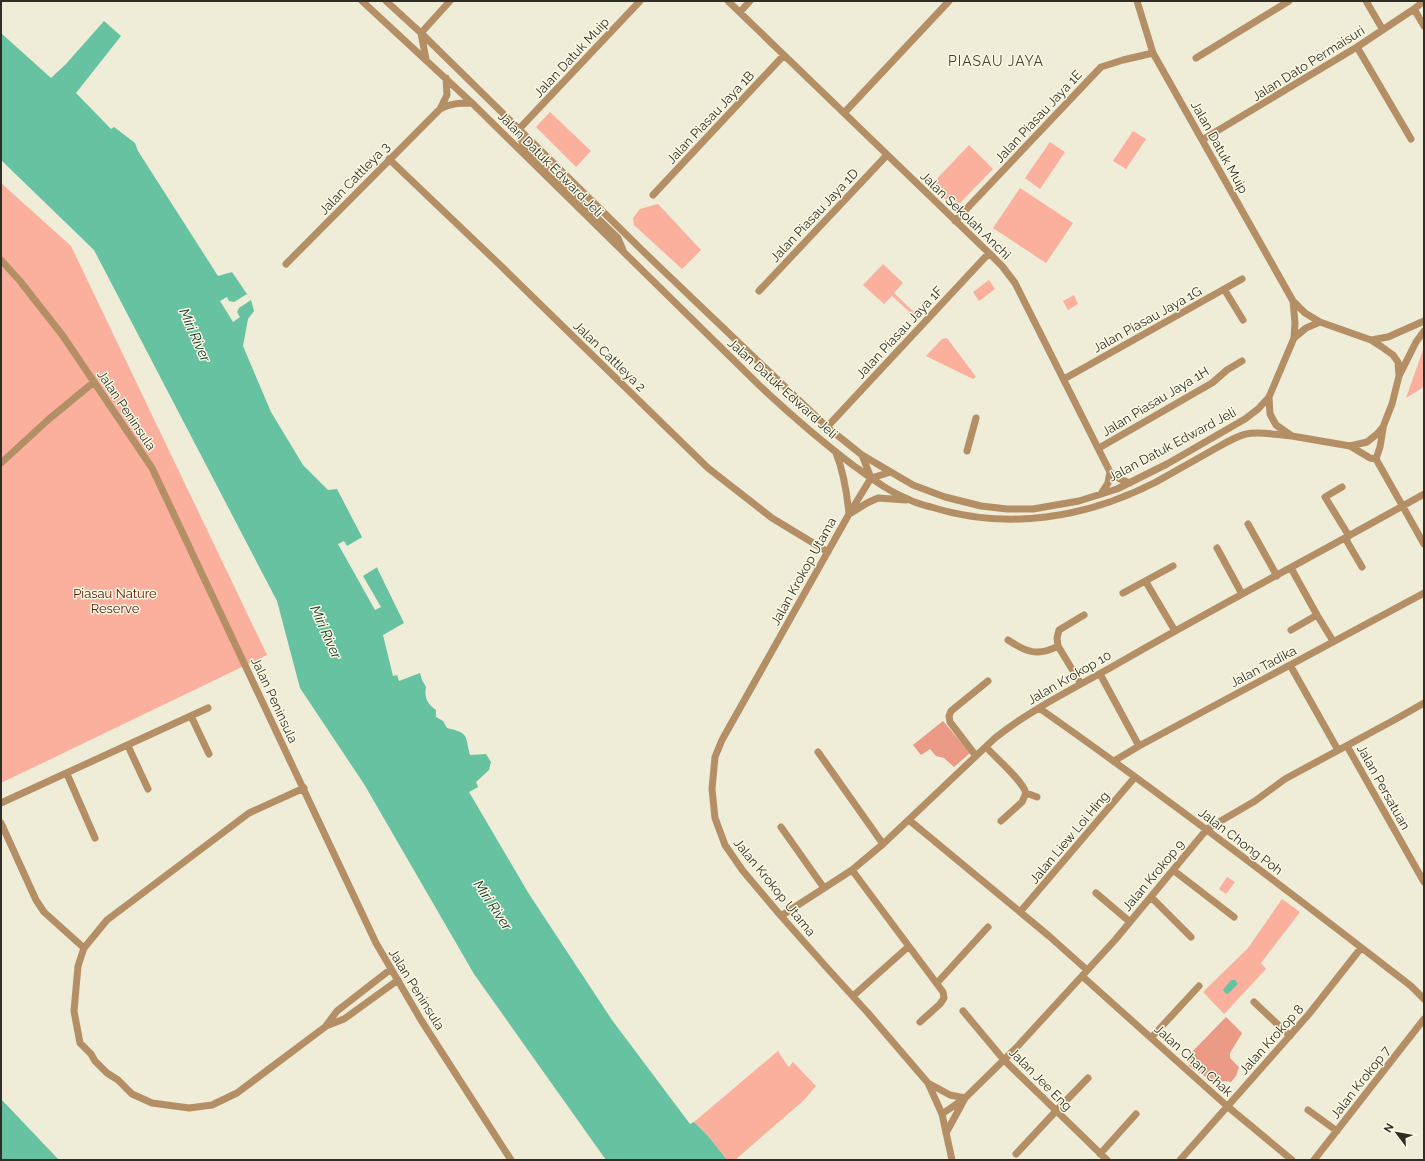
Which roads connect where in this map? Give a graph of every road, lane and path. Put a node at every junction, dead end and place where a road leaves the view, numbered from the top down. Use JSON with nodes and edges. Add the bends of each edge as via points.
{"nodes":[{"id":1,"x":362,"y":1,"type":"edge"},
{"id":2,"x":386,"y":1,"type":"edge"},
{"id":3,"x":450,"y":1,"type":"edge"},
{"id":4,"x":640,"y":1,"type":"edge"},
{"id":5,"x":728,"y":1,"type":"edge"},
{"id":6,"x":750,"y":1,"type":"edge"},
{"id":7,"x":949,"y":1,"type":"edge"},
{"id":8,"x":1137,"y":1,"type":"edge"},
{"id":9,"x":1289,"y":1,"type":"edge"},
{"id":10,"x":1366,"y":1,"type":"edge"},
{"id":11,"x":1424,"y":1,"type":"edge"},
{"id":12,"x":1414,"y":9,"type":"junction"},
{"id":13,"x":740,"y":12,"type":"junction"},
{"id":14,"x":1424,"y":26,"type":"edge"},
{"id":15,"x":1383,"y":30,"type":"junction"},
{"id":16,"x":421,"y":33,"type":"junction"},
{"id":17,"x":1357,"y":47,"type":"junction"},
{"id":18,"x":1153,"y":53,"type":"junction"},
{"id":19,"x":784,"y":55,"type":"junction"},
{"id":20,"x":1196,"y":58,"type":"dead end"},
{"id":21,"x":426,"y":60,"type":"junction"},
{"id":22,"x":446,"y":78,"type":"junction"},
{"id":23,"x":472,"y":103,"type":"junction"},
{"id":24,"x":440,"y":109,"type":"junction"},
{"id":25,"x":844,"y":113,"type":"junction"},
{"id":26,"x":519,"y":129,"type":"junction"},
{"id":27,"x":1411,"y":139,"type":"dead end"},
{"id":28,"x":1202,"y":140,"type":"junction"},
{"id":29,"x":887,"y":155,"type":"junction"},
{"id":30,"x":389,"y":159,"type":"junction"},
{"id":31,"x":653,"y":195,"type":"dead end"},
{"id":32,"x":955,"y":221,"type":"junction"},
{"id":33,"x":989,"y":253,"type":"junction"},
{"id":34,"x":625,"y":254,"type":"junction"},
{"id":35,"x":1,"y":260,"type":"edge"},
{"id":36,"x":286,"y":264,"type":"dead end"},
{"id":37,"x":1242,"y":279,"type":"dead end"},
{"id":38,"x":1224,"y":289,"type":"junction"},
{"id":39,"x":759,"y":291,"type":"dead end"},
{"id":40,"x":1293,"y":301,"type":"junction"},
{"id":41,"x":1243,"y":320,"type":"dead end"},
{"id":42,"x":1424,"y":321,"type":"edge"},
{"id":43,"x":1320,"y":322,"type":"junction"},
{"id":44,"x":1424,"y":331,"type":"edge"},
{"id":45,"x":1294,"y":338,"type":"junction"},
{"id":46,"x":1371,"y":340,"type":"junction"},
{"id":47,"x":1242,"y":361,"type":"dead end"},
{"id":48,"x":1399,"y":376,"type":"junction"},
{"id":49,"x":1064,"y":379,"type":"junction"},
{"id":50,"x":94,"y":382,"type":"junction"},
{"id":51,"x":1269,"y":397,"type":"junction"},
{"id":52,"x":976,"y":418,"type":"dead end"},
{"id":53,"x":826,"y":427,"type":"junction"},
{"id":54,"x":1383,"y":427,"type":"junction"},
{"id":55,"x":1292,"y":436,"type":"junction"},
{"id":56,"x":1350,"y":446,"type":"junction"},
{"id":57,"x":1099,"y":448,"type":"junction"},
{"id":58,"x":967,"y":451,"type":"dead end"},
{"id":59,"x":836,"y":452,"type":"junction"},
{"id":60,"x":862,"y":454,"type":"junction"},
{"id":61,"x":1376,"y":459,"type":"junction"},
{"id":62,"x":1,"y":463,"type":"edge"},
{"id":63,"x":891,"y":472,"type":"junction"},
{"id":64,"x":1110,"y":472,"type":"junction"},
{"id":65,"x":871,"y":478,"type":"junction"},
{"id":66,"x":1130,"y":483,"type":"junction"},
{"id":67,"x":1342,"y":487,"type":"dead end"},
{"id":68,"x":1101,"y":494,"type":"junction"},
{"id":69,"x":1424,"y":494,"type":"edge"},
{"id":70,"x":909,"y":500,"type":"junction"},
{"id":71,"x":1402,"y":506,"type":"junction"},
{"id":72,"x":849,"y":514,"type":"junction"},
{"id":73,"x":1248,"y":524,"type":"dead end"},
{"id":74,"x":1347,"y":537,"type":"junction"},
{"id":75,"x":1424,"y":544,"type":"edge"},
{"id":76,"x":1217,"y":548,"type":"dead end"},
{"id":77,"x":828,"y":552,"type":"junction"},
{"id":78,"x":1174,"y":566,"type":"dead end"},
{"id":79,"x":1362,"y":567,"type":"dead end"},
{"id":80,"x":1291,"y":568,"type":"junction"},
{"id":81,"x":1277,"y":576,"type":"junction"},
{"id":82,"x":1146,"y":582,"type":"junction"},
{"id":83,"x":1123,"y":593,"type":"dead end"},
{"id":84,"x":1424,"y":593,"type":"edge"},
{"id":85,"x":1242,"y":594,"type":"junction"},
{"id":86,"x":1084,"y":615,"type":"dead end"},
{"id":87,"x":1317,"y":615,"type":"junction"},
{"id":88,"x":1291,"y":630,"type":"dead end"},
{"id":89,"x":1175,"y":631,"type":"junction"},
{"id":90,"x":1008,"y":640,"type":"dead end"},
{"id":91,"x":1333,"y":641,"type":"junction"},
{"id":92,"x":1058,"y":646,"type":"junction"},
{"id":93,"x":1290,"y":665,"type":"junction"},
{"id":94,"x":1100,"y":674,"type":"junction"},
{"id":95,"x":988,"y":681,"type":"dead end"},
{"id":96,"x":1081,"y":684,"type":"junction"},
{"id":97,"x":1424,"y":703,"type":"edge"},
{"id":98,"x":208,"y":708,"type":"dead end"},
{"id":99,"x":1039,"y":708,"type":"junction"},
{"id":100,"x":192,"y":716,"type":"junction"},
{"id":101,"x":128,"y":746,"type":"junction"},
{"id":102,"x":1139,"y":746,"type":"junction"},
{"id":103,"x":1347,"y":746,"type":"junction"},
{"id":104,"x":986,"y":747,"type":"junction"},
{"id":105,"x":1338,"y":750,"type":"junction"},
{"id":106,"x":818,"y":752,"type":"dead end"},
{"id":107,"x":209,"y":754,"type":"dead end"},
{"id":108,"x":976,"y":756,"type":"junction"},
{"id":109,"x":1114,"y":761,"type":"junction"},
{"id":110,"x":67,"y":774,"type":"junction"},
{"id":111,"x":1136,"y":777,"type":"junction"},
{"id":112,"x":304,"y":788,"type":"junction"},
{"id":113,"x":148,"y":789,"type":"dead end"},
{"id":114,"x":1026,"y":793,"type":"junction"},
{"id":115,"x":1037,"y":797,"type":"dead end"},
{"id":116,"x":1,"y":803,"type":"edge"},
{"id":117,"x":909,"y":820,"type":"junction"},
{"id":118,"x":1001,"y":821,"type":"dead end"},
{"id":119,"x":1,"y":823,"type":"edge"},
{"id":120,"x":781,"y":827,"type":"dead end"},
{"id":121,"x":1207,"y":829,"type":"junction"},
{"id":122,"x":95,"y":838,"type":"dead end"},
{"id":123,"x":883,"y":844,"type":"junction"},
{"id":124,"x":852,"y":870,"type":"junction"},
{"id":125,"x":1173,"y":870,"type":"junction"},
{"id":126,"x":1424,"y":882,"type":"edge"},
{"id":127,"x":824,"y":888,"type":"junction"},
{"id":128,"x":1096,"y":893,"type":"dead end"},
{"id":129,"x":1151,"y":897,"type":"junction"},
{"id":130,"x":1020,"y":912,"type":"junction"},
{"id":131,"x":781,"y":916,"type":"junction"},
{"id":132,"x":1234,"y":917,"type":"dead end"},
{"id":133,"x":1130,"y":922,"type":"junction"},
{"id":134,"x":988,"y":927,"type":"dead end"},
{"id":135,"x":1191,"y":937,"type":"dead end"},
{"id":136,"x":908,"y":947,"type":"junction"},
{"id":137,"x":84,"y":948,"type":"junction"},
{"id":138,"x":1361,"y":948,"type":"junction"},
{"id":139,"x":391,"y":969,"type":"junction"},
{"id":140,"x":1087,"y":970,"type":"junction"},
{"id":141,"x":1082,"y":976,"type":"junction"},
{"id":142,"x":398,"y":980,"type":"junction"},
{"id":143,"x":937,"y":983,"type":"junction"},
{"id":144,"x":1198,"y":986,"type":"dead end"},
{"id":145,"x":853,"y":996,"type":"junction"},
{"id":146,"x":1424,"y":999,"type":"edge"},
{"id":147,"x":1254,"y":1002,"type":"dead end"},
{"id":148,"x":963,"y":1011,"type":"dead end"},
{"id":149,"x":1424,"y":1019,"type":"edge"},
{"id":150,"x":920,"y":1022,"type":"dead end"},
{"id":151,"x":325,"y":1027,"type":"junction"},
{"id":152,"x":1290,"y":1036,"type":"junction"},
{"id":153,"x":1151,"y":1038,"type":"junction"},
{"id":154,"x":1004,"y":1060,"type":"junction"},
{"id":155,"x":1088,"y":1078,"type":"dead end"},
{"id":156,"x":928,"y":1083,"type":"junction"},
{"id":157,"x":965,"y":1098,"type":"junction"},
{"id":158,"x":1227,"y":1106,"type":"junction"},
{"id":159,"x":1308,"y":1110,"type":"dead end"},
{"id":160,"x":1056,"y":1111,"type":"junction"},
{"id":161,"x":942,"y":1114,"type":"junction"},
{"id":162,"x":1136,"y":1114,"type":"dead end"},
{"id":163,"x":1337,"y":1131,"type":"junction"},
{"id":164,"x":946,"y":1134,"type":"junction"},
{"id":165,"x":1016,"y":1154,"type":"dead end"},
{"id":166,"x":1100,"y":1154,"type":"junction"},
{"id":167,"x":511,"y":1160,"type":"edge"},
{"id":168,"x":952,"y":1160,"type":"edge"},
{"id":169,"x":1107,"y":1160,"type":"edge"},
{"id":170,"x":1180,"y":1160,"type":"edge"},
{"id":171,"x":1292,"y":1160,"type":"edge"},
{"id":172,"x":1314,"y":1160,"type":"edge"}],
"edges":[{"from":1,"to":21,"type":"street","name":"Jalan Datuk Edward Jeli"},
{"from":2,"to":16,"type":"street","name":"Jalan Datuk Edward Jeli"},
{"from":3,"to":16,"type":"street"},
{"from":4,"to":26,"type":"street","name":"Jalan Datuk Muip"},
{"from":5,"to":13,"type":"street","name":"Jalan Sekolah Anchi"},
{"from":6,"to":13,"type":"street"},
{"from":7,"to":25,"type":"street"},
{"from":8,"to":18,"type":"street","name":"Jalan Datuk Muip"},
{"from":9,"to":20,"type":"street"},
{"from":10,"to":15,"type":"street"},
{"from":11,"to":12,"type":"street","name":"Jalan Dato Permaisuri"},
{"from":12,"to":14,"type":"street"},
{"from":12,"to":15,"type":"street","name":"Jalan Dato Permaisuri"},
{"from":13,"to":19,"type":"street","name":"Jalan Sekolah Anchi"},
{"from":15,"to":17,"type":"street","name":"Jalan Dato Permaisuri"},
{"from":16,"to":21,"type":"street"},
{"from":16,"to":26,"type":"street","name":"Jalan Datuk Edward Jeli"},
{"from":17,"to":27,"type":"street"},
{"from":17,"to":28,"type":"street","name":"Jalan Dato Permaisuri"},
{"from":18,"to":28,"type":"street","name":"Jalan Datuk Muip"},
{"from":18,"to":32,"type":"street","name":"Jalan Piasau Jaya 1E","via":[[1100,67]]},
{"from":19,"to":25,"type":"street","name":"Jalan Sekolah Anchi"},
{"from":19,"to":31,"type":"street","name":"Jalan Piasau Jaya 1B"},
{"from":21,"to":22,"type":"street","name":"Jalan Datuk Edward Jeli"},
{"from":22,"to":23,"type":"street","name":"Jalan Datuk Edward Jeli"},
{"from":22,"to":24,"type":"street","name":"Jalan Cattleya 3","via":[[447,95]]},
{"from":23,"to":24,"type":"street","name":"Jalan Cattleya 3","via":[[450,104]]},
{"from":23,"to":34,"type":"street","name":"Jalan Datuk Edward Jeli"},
{"from":24,"to":30,"type":"street","name":"Jalan Cattleya 3"},
{"from":25,"to":29,"type":"street","name":"Jalan Sekolah Anchi"},
{"from":26,"to":34,"type":"street","via":[[524,147],[618,238]]},
{"from":26,"to":53,"type":"street","name":"Jalan Datuk Edward Jeli"},
{"from":28,"to":40,"type":"street","name":"Jalan Datuk Muip"},
{"from":29,"to":32,"type":"street","name":"Jalan Sekolah Anchi"},
{"from":29,"to":39,"type":"street","name":"Jalan Piasau Jaya 1D"},
{"from":30,"to":36,"type":"street","name":"Jalan Cattleya 3"},
{"from":30,"to":77,"type":"street","name":"Jalan Cattleya 2","via":[[708,468],[772,518]]},
{"from":32,"to":33,"type":"street","name":"Jalan Sekolah Anchi"},
{"from":33,"to":49,"type":"street","name":"Jalan Sekolah Anchi","via":[[1014,283]]},
{"from":33,"to":53,"type":"street","name":"Jalan Piasau Jaya 1F"},
{"from":34,"to":59,"type":"street","name":"Jalan Datuk Edward Jeli","via":[[760,386]]},
{"from":35,"to":50,"type":"street","name":"Jalan Peninsula","via":[[63,336]]},
{"from":37,"to":38,"type":"street","name":"Jalan Piasau Jaya 1G"},
{"from":38,"to":41,"type":"street"},
{"from":38,"to":49,"type":"street","name":"Jalan Piasau Jaya 1G"},
{"from":40,"to":43,"type":"street"},
{"from":40,"to":45,"type":"street","via":[[1296,323]]},
{"from":42,"to":46,"type":"street","via":[[1388,337]]},
{"from":43,"to":45,"type":"street","via":[[1306,328]]},
{"from":43,"to":46,"type":"street"},
{"from":44,"to":48,"type":"street"},
{"from":45,"to":51,"type":"street"},
{"from":46,"to":48,"type":"street","via":[[1393,355],[1398,362]]},
{"from":47,"to":57,"type":"street","name":"Jalan Piasau Jaya 1H","via":[[1212,383]]},
{"from":48,"to":54,"type":"street"},
{"from":49,"to":57,"type":"street","name":"Jalan Sekolah Anchi"},
{"from":50,"to":62,"type":"street"},
{"from":50,"to":112,"type":"street","name":"Jalan Peninsula","via":[[152,468]]},
{"from":51,"to":55,"type":"street","via":[[1270,414],[1276,425]]},
{"from":51,"to":66,"type":"street","name":"Jalan Datuk Edward Jeli","via":[[1245,419]]},
{"from":52,"to":58,"type":"street"},
{"from":53,"to":60,"type":"street","name":"Jalan Datuk Edward Jeli"},
{"from":54,"to":56,"type":"street","via":[[1367,442]]},
{"from":54,"to":61,"type":"street"},
{"from":55,"to":56,"type":"street"},
{"from":55,"to":70,"type":"street","name":"Jalan Datuk Edward Jeli","via":[[1260,433],[1231,439],[1156,482],[1118,500],[1044,518],[981,518],[949,513]]},
{"from":56,"to":61,"type":"street"},
{"from":57,"to":64,"type":"street","name":"Jalan Sekolah Anchi"},
{"from":59,"to":65,"type":"street","name":"Jalan Datuk Edward Jeli"},
{"from":59,"to":72,"type":"street","via":[[844,475]]},
{"from":60,"to":63,"type":"street","name":"Jalan Datuk Edward Jeli"},
{"from":60,"to":65,"type":"street"},
{"from":61,"to":71,"type":"street"},
{"from":63,"to":65,"type":"street"},
{"from":63,"to":68,"type":"street","name":"Jalan Datuk Edward Jeli","via":[[938,494],[981,506],[1007,509],[1033,509],[1079,501]]},
{"from":64,"to":66,"type":"street"},
{"from":64,"to":68,"type":"street","via":[[1108,484]]},
{"from":65,"to":70,"type":"street","name":"Jalan Datuk Edward Jeli"},
{"from":65,"to":72,"type":"street","name":"Jalan Krokop Utama"},
{"from":66,"to":68,"type":"street","name":"Jalan Datuk Edward Jeli"},
{"from":67,"to":74,"type":"street","via":[[1325,497]]},
{"from":69,"to":71,"type":"street","name":"Jalan Krokop 10"},
{"from":70,"to":72,"type":"street","via":[[878,498]]},
{"from":71,"to":74,"type":"street","name":"Jalan Krokop 10"},
{"from":71,"to":75,"type":"street"},
{"from":72,"to":77,"type":"street","name":"Jalan Krokop Utama"},
{"from":73,"to":81,"type":"street"},
{"from":74,"to":79,"type":"street"},
{"from":74,"to":80,"type":"street","name":"Jalan Krokop 10"},
{"from":76,"to":85,"type":"street"},
{"from":77,"to":131,"type":"street","name":"Jalan Krokop Utama","via":[[722,740],[715,757],[712,800],[715,818],[725,845]]},
{"from":78,"to":82,"type":"street"},
{"from":80,"to":81,"type":"street","name":"Jalan Krokop 10"},
{"from":80,"to":87,"type":"street"},
{"from":81,"to":85,"type":"street","name":"Jalan Krokop 10"},
{"from":82,"to":83,"type":"street"},
{"from":82,"to":89,"type":"street"},
{"from":84,"to":91,"type":"street","name":"Jalan Tadika"},
{"from":85,"to":89,"type":"street","name":"Jalan Krokop 10"},
{"from":86,"to":92,"type":"street","via":[[1059,630]]},
{"from":87,"to":88,"type":"street"},
{"from":87,"to":91,"type":"street"},
{"from":89,"to":94,"type":"street","name":"Jalan Krokop 10"},
{"from":90,"to":92,"type":"street","via":[[1032,652],[1049,651]]},
{"from":91,"to":93,"type":"street","name":"Jalan Tadika"},
{"from":92,"to":96,"type":"street"},
{"from":93,"to":102,"type":"street","name":"Jalan Tadika"},
{"from":93,"to":105,"type":"street"},
{"from":94,"to":96,"type":"street","name":"Jalan Krokop 10"},
{"from":94,"to":102,"type":"street"},
{"from":95,"to":108,"type":"street","via":[[951,711],[949,716],[950,722]]},
{"from":96,"to":99,"type":"street","name":"Jalan Krokop 10"},
{"from":97,"to":103,"type":"street","name":"Jalan Krokop 9"},
{"from":98,"to":100,"type":"street"},
{"from":99,"to":104,"type":"street","name":"Jalan Krokop 10","via":[[1010,726]]},
{"from":99,"to":109,"type":"street","name":"Jalan Chong Poh"},
{"from":100,"to":101,"type":"street"},
{"from":100,"to":107,"type":"street"},
{"from":101,"to":110,"type":"street"},
{"from":101,"to":113,"type":"street"},
{"from":102,"to":109,"type":"street","name":"Jalan Tadika"},
{"from":103,"to":105,"type":"street","name":"Jalan Krokop 9"},
{"from":103,"to":126,"type":"street","name":"Jalan Persatuan"},
{"from":104,"to":108,"type":"street","name":"Jalan Krokop 10"},
{"from":104,"to":114,"type":"street","via":[[1019,780]]},
{"from":105,"to":121,"type":"street","name":"Jalan Krokop 9","via":[[1285,779],[1255,801]]},
{"from":106,"to":123,"type":"street"},
{"from":108,"to":117,"type":"street","name":"Jalan Krokop 10"},
{"from":109,"to":111,"type":"street","name":"Jalan Chong Poh"},
{"from":110,"to":116,"type":"street"},
{"from":110,"to":122,"type":"street"},
{"from":111,"to":121,"type":"street","name":"Jalan Chong Poh"},
{"from":111,"to":130,"type":"street","name":"Jalan Liew Loi Hing"},
{"from":112,"to":137,"type":"street","via":[[249,813],[107,920]]},
{"from":112,"to":139,"type":"street","name":"Jalan Peninsula","via":[[376,943]]},
{"from":114,"to":115,"type":"street"},
{"from":114,"to":118,"type":"street","via":[[1022,802]]},
{"from":117,"to":123,"type":"street","name":"Jalan Krokop 10"},
{"from":117,"to":130,"type":"street"},
{"from":119,"to":137,"type":"street","via":[[36,900],[44,912]]},
{"from":120,"to":127,"type":"street"},
{"from":121,"to":125,"type":"street","name":"Jalan Krokop 9"},
{"from":121,"to":138,"type":"street","name":"Jalan Chong Poh"},
{"from":123,"to":124,"type":"street","name":"Jalan Krokop 10"},
{"from":124,"to":127,"type":"street","name":"Jalan Krokop 10"},
{"from":124,"to":136,"type":"street"},
{"from":125,"to":129,"type":"street","name":"Jalan Krokop 9"},
{"from":125,"to":132,"type":"street"},
{"from":127,"to":131,"type":"street","name":"Jalan Krokop 10"},
{"from":128,"to":133,"type":"street"},
{"from":129,"to":133,"type":"street","name":"Jalan Krokop 9"},
{"from":129,"to":135,"type":"street"},
{"from":130,"to":140,"type":"street"},
{"from":131,"to":145,"type":"street","name":"Jalan Krokop Utama"},
{"from":133,"to":140,"type":"street","name":"Jalan Krokop 9"},
{"from":134,"to":143,"type":"street"},
{"from":136,"to":143,"type":"street"},
{"from":136,"to":145,"type":"street"},
{"from":137,"to":151,"type":"street","via":[[78,966],[74,1011],[80,1042],[95,1061],[132,1094],[152,1103],[189,1108],[212,1104],[237,1093]]},
{"from":138,"to":146,"type":"street","name":"Jalan Chong Poh"},
{"from":138,"to":152,"type":"street","name":"Jalan Krokop 8","via":[[1326,995]]},
{"from":139,"to":142,"type":"street","name":"Jalan Peninsula"},
{"from":139,"to":151,"type":"street","via":[[337,1011]]},
{"from":140,"to":141,"type":"street","name":"Jalan Krokop 9"},
{"from":141,"to":153,"type":"street","name":"Jalan Chan Chak"},
{"from":141,"to":154,"type":"street","name":"Jalan Krokop 9"},
{"from":142,"to":151,"type":"street","via":[[344,1019]]},
{"from":142,"to":167,"type":"street","name":"Jalan Peninsula"},
{"from":143,"to":150,"type":"street","via":[[944,998]]},
{"from":144,"to":153,"type":"street"},
{"from":145,"to":156,"type":"street","name":"Jalan Krokop Utama"},
{"from":147,"to":152,"type":"street"},
{"from":148,"to":154,"type":"street","name":"Jalan Jee Eng"},
{"from":149,"to":163,"type":"street","name":"Jalan Krokop 7"},
{"from":152,"to":158,"type":"street","name":"Jalan Krokop 8"},
{"from":153,"to":158,"type":"street","name":"Jalan Chan Chak"},
{"from":154,"to":157,"type":"street","name":"Jalan Krokop 9"},
{"from":154,"to":160,"type":"street","name":"Jalan Jee Eng"},
{"from":155,"to":160,"type":"street"},
{"from":156,"to":157,"type":"street","via":[[950,1095]]},
{"from":156,"to":161,"type":"street","name":"Jalan Krokop Utama"},
{"from":157,"to":161,"type":"street","name":"Jalan Krokop 9"},
{"from":157,"to":164,"type":"street"},
{"from":158,"to":170,"type":"street","name":"Jalan Krokop 8"},
{"from":158,"to":171,"type":"street","name":"Jalan Chan Chak"},
{"from":159,"to":163,"type":"street"},
{"from":160,"to":165,"type":"street"},
{"from":160,"to":166,"type":"street","name":"Jalan Jee Eng"},
{"from":161,"to":164,"type":"street","name":"Jalan Krokop Utama"},
{"from":162,"to":166,"type":"street"},
{"from":163,"to":172,"type":"street","name":"Jalan Krokop 7"},
{"from":164,"to":168,"type":"street","name":"Jalan Krokop Utama"},
{"from":166,"to":169,"type":"street","name":"Jalan Jee Eng"}]}
